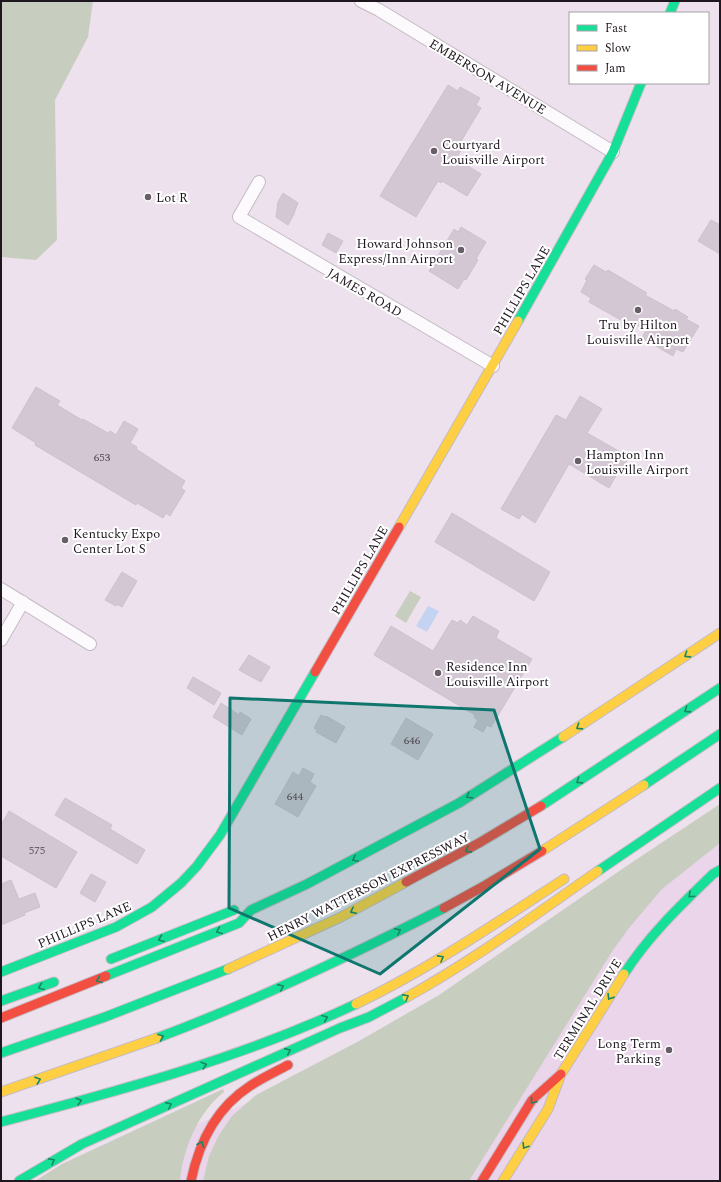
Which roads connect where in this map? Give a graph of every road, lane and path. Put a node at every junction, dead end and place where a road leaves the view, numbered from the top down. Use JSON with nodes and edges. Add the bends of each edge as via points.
{"nodes":[{"id":1,"x":362,"y":1,"type":"edge"},
{"id":2,"x":675,"y":1,"type":"edge"},
{"id":3,"x":670,"y":12,"type":"edge"},
{"id":4,"x":641,"y":84,"type":"edge"},
{"id":5,"x":613,"y":152,"type":"junction"},
{"id":6,"x":259,"y":182,"type":"dead end"},
{"id":7,"x":493,"y":366,"type":"junction"},
{"id":8,"x":1,"y":589,"type":"edge"},
{"id":9,"x":23,"y":602,"type":"junction"},
{"id":10,"x":720,"y":634,"type":"edge"},
{"id":11,"x":1,"y":640,"type":"edge"},
{"id":12,"x":90,"y":644,"type":"dead end"},
{"id":13,"x":720,"y":688,"type":"edge"},
{"id":14,"x":720,"y":734,"type":"edge"},
{"id":15,"x":720,"y":788,"type":"edge"},
{"id":16,"x":720,"y":870,"type":"edge"},
{"id":17,"x":571,"y":874,"type":"dead end"},
{"id":18,"x":251,"y":910,"type":"junction"},
{"id":19,"x":103,"y":962,"type":"dead end"},
{"id":20,"x":1,"y":972,"type":"edge"},
{"id":21,"x":59,"y":980,"type":"dead end"},
{"id":22,"x":1,"y":1001,"type":"edge"},
{"id":23,"x":370,"y":1017,"type":"junction"},
{"id":24,"x":1,"y":1018,"type":"edge"},
{"id":25,"x":345,"y":1036,"type":"dead end"},
{"id":26,"x":1,"y":1053,"type":"edge"},
{"id":27,"x":296,"y":1061,"type":"dead end"},
{"id":28,"x":561,"y":1074,"type":"junction"},
{"id":29,"x":1,"y":1092,"type":"edge"},
{"id":30,"x":1,"y":1122,"type":"edge"},
{"id":31,"x":19,"y":1181,"type":"edge"},
{"id":32,"x":191,"y":1181,"type":"edge"},
{"id":33,"x":482,"y":1181,"type":"edge"},
{"id":34,"x":503,"y":1181,"type":"edge"}],
"edges":[{"from":1,"to":5,"type":"street","name":"EMBERSON AVENUE"},
{"from":2,"to":3,"type":"main road"},
{"from":4,"to":5,"type":"main road","name":"PHILLIPS LANE"},
{"from":5,"to":7,"type":"main road","name":"PHILLIPS LANE"},
{"from":6,"to":7,"type":"street","name":"JAMES ROAD","via":[[239,217]]},
{"from":7,"to":20,"type":"main road","name":"PHILLIPS LANE","via":[[220,835],[197,866],[152,907],[116,927]]},
{"from":8,"to":9,"type":"street"},
{"from":9,"to":11,"type":"street"},
{"from":9,"to":12,"type":"street"},
{"from":10,"to":18,"type":"main road","one_way":true,"via":[[459,803],[307,884]]},
{"from":13,"to":26,"type":"main road","name":"HENRY WATTERSON EXPRESSWAY","one_way":true,"via":[[543,805],[479,844],[341,917],[212,976]]},
{"from":29,"to":14,"type":"main road","one_way":true,"via":[[126,1050],[228,1011],[367,947],[451,904],[543,850]]},
{"from":23,"to":15,"type":"main road","one_way":true,"via":[[470,959]]},
{"from":16,"to":28,"type":"main road","name":"TERMINAL DRIVE","one_way":true,"via":[[668,917],[633,960]]},
{"from":30,"to":17,"type":"main road","one_way":true,"via":[[225,1058],[342,1011],[456,949]]},
{"from":18,"to":19,"type":"main road","one_way":true,"via":[[231,910]]},
{"from":18,"to":24,"type":"main road","one_way":true,"via":[[238,923]]},
{"from":21,"to":22,"type":"main road","one_way":true},
{"from":23,"to":25,"type":"main road"},
{"from":31,"to":23,"type":"main road","one_way":true,"via":[[82,1144],[340,1028]]},
{"from":32,"to":27,"type":"main road","one_way":true,"via":[[194,1161],[202,1139],[228,1102],[248,1087]]},
{"from":28,"to":33,"type":"main road","one_way":true,"via":[[532,1100]]},
{"from":28,"to":34,"type":"main road","name":"TERMINAL DRIVE","one_way":true,"via":[[548,1109]]}]}
